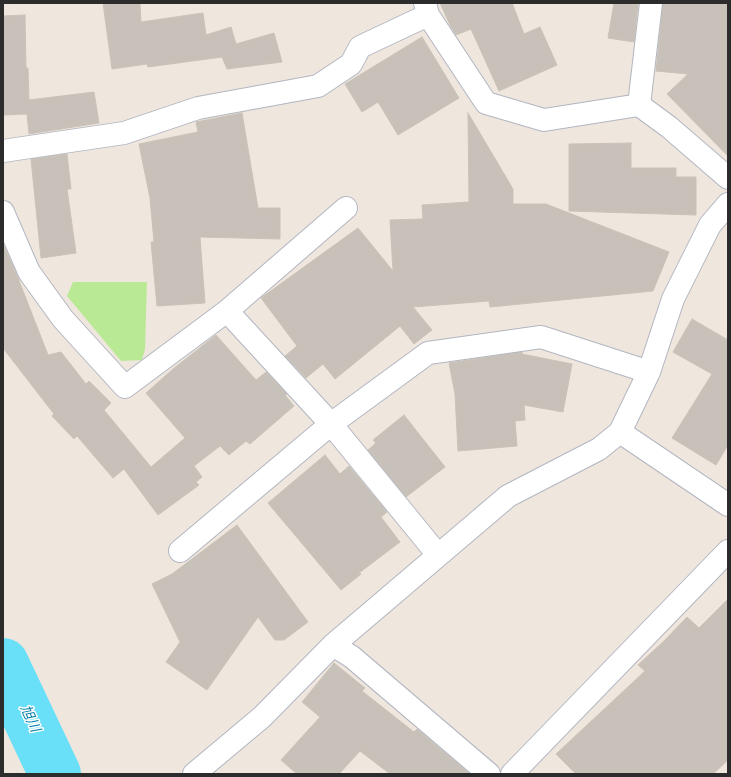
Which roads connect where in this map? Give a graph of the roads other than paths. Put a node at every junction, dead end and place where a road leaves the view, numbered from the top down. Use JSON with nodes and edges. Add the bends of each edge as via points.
{"nodes":[{"id":1,"x":651,"y":3,"type":"edge"},
{"id":2,"x":426,"y":9,"type":"edge"},
{"id":3,"x":639,"y":105,"type":"junction"},
{"id":4,"x":3,"y":151,"type":"edge"},
{"id":5,"x":728,"y":178,"type":"edge"},
{"id":6,"x":728,"y":204,"type":"edge"},
{"id":7,"x":346,"y":208,"type":"dead end"},
{"id":8,"x":3,"y":212,"type":"edge"},
{"id":9,"x":227,"y":311,"type":"junction"},
{"id":10,"x":649,"y":372,"type":"junction"},
{"id":11,"x":331,"y":424,"type":"junction"},
{"id":12,"x":620,"y":432,"type":"junction"},
{"id":13,"x":728,"y":505,"type":"edge"},
{"id":14,"x":180,"y":551,"type":"dead end"},
{"id":15,"x":728,"y":551,"type":"edge"},
{"id":16,"x":438,"y":555,"type":"junction"},
{"id":17,"x":333,"y":645,"type":"junction"},
{"id":18,"x":194,"y":774,"type":"edge"},
{"id":19,"x":489,"y":774,"type":"edge"},
{"id":20,"x":512,"y":774,"type":"edge"}],
"edges":[{"from":1,"to":3,"type":"street"},
{"from":2,"to":3,"type":"street","via":[[486,103],[544,120]]},
{"from":2,"to":4,"type":"street","via":[[360,47],[351,64],[318,86],[198,108],[124,134]]},
{"from":3,"to":5,"type":"street","via":[[669,127]]},
{"from":6,"to":10,"type":"street","via":[[710,225],[673,299]]},
{"from":7,"to":9,"type":"street"},
{"from":8,"to":9,"type":"street","via":[[33,278],[63,320],[125,387]]},
{"from":9,"to":11,"type":"street"},
{"from":10,"to":11,"type":"street","via":[[541,337],[428,353]]},
{"from":10,"to":12,"type":"street"},
{"from":11,"to":14,"type":"street"},
{"from":11,"to":16,"type":"street"},
{"from":12,"to":13,"type":"street"},
{"from":12,"to":16,"type":"street","via":[[599,449],[508,496]]},
{"from":15,"to":20,"type":"street"},
{"from":16,"to":17,"type":"street"},
{"from":17,"to":18,"type":"street","via":[[262,717]]},
{"from":17,"to":19,"type":"street","via":[[352,657]]}]}
